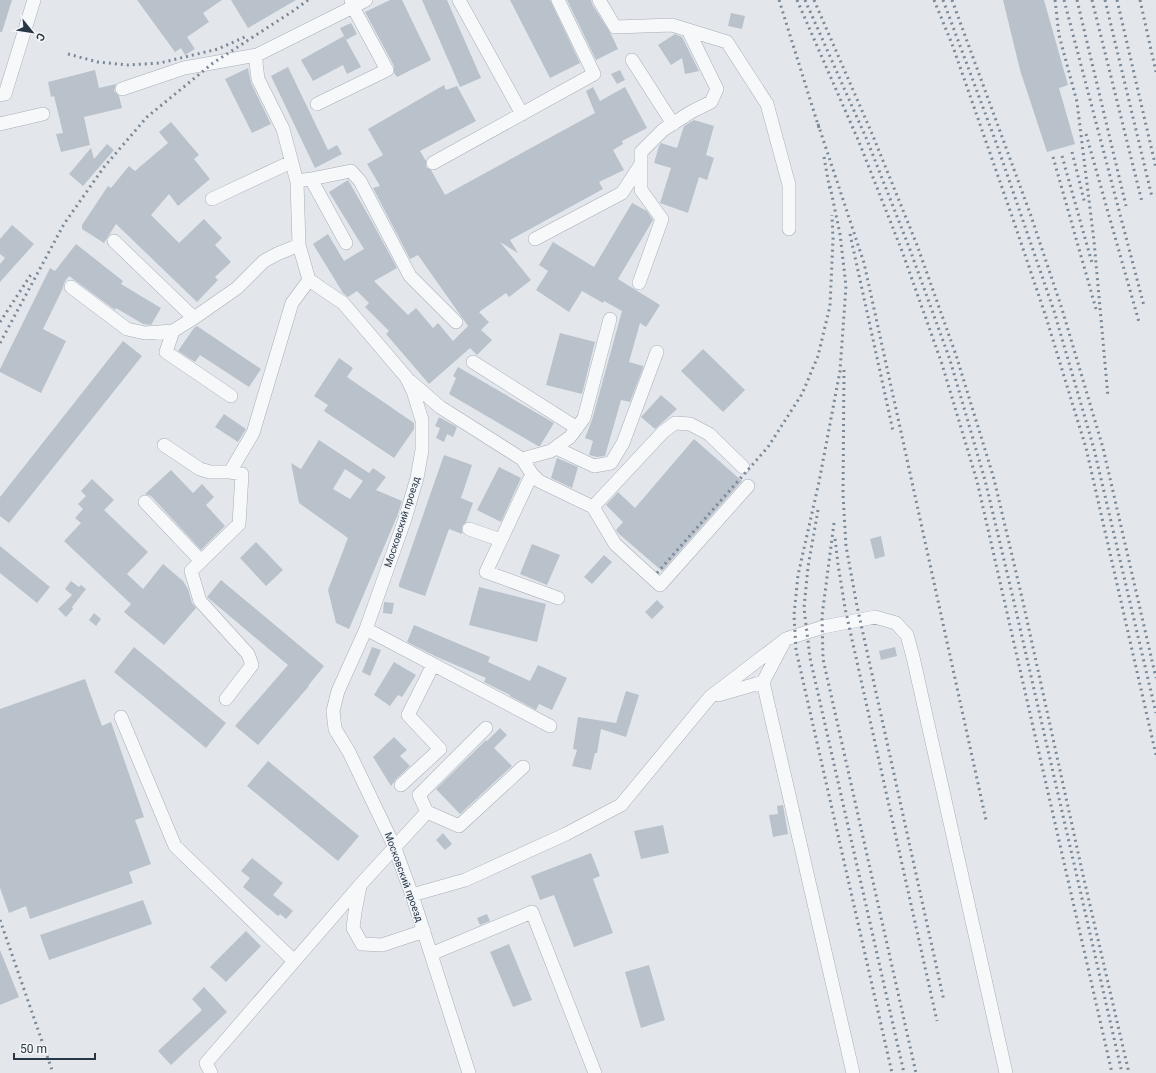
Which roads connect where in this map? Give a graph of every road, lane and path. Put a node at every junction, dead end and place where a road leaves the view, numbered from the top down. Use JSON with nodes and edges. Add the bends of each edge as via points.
{"nodes":[{"id":1,"x":34,"y":0,"type":"edge"},
{"id":2,"x":366,"y":0,"type":"edge"},
{"id":3,"x":459,"y":0,"type":"edge"},
{"id":4,"x":558,"y":0,"type":"edge"},
{"id":5,"x":599,"y":0,"type":"edge"},
{"id":6,"x":352,"y":3,"type":"edge"},
{"id":7,"x":688,"y":30,"type":"junction"},
{"id":8,"x":257,"y":55,"type":"junction"},
{"id":9,"x":632,"y":60,"type":"dead end"},
{"id":10,"x":122,"y":88,"type":"dead end"},
{"id":11,"x":0,"y":95,"type":"edge"},
{"id":12,"x":317,"y":104,"type":"dead end"},
{"id":13,"x":43,"y":114,"type":"dead end"},
{"id":14,"x":522,"y":114,"type":"junction"},
{"id":15,"x":0,"y":124,"type":"edge"},
{"id":16,"x":672,"y":124,"type":"junction"},
{"id":17,"x":292,"y":162,"type":"junction"},
{"id":18,"x":433,"y":162,"type":"dead end"},
{"id":19,"x":641,"y":164,"type":"junction"},
{"id":20,"x":311,"y":179,"type":"junction"},
{"id":21,"x":297,"y":182,"type":"junction"},
{"id":22,"x":212,"y":199,"type":"dead end"},
{"id":23,"x":788,"y":229,"type":"dead end"},
{"id":24,"x":535,"y":239,"type":"dead end"},
{"id":25,"x":114,"y":241,"type":"dead end"},
{"id":26,"x":346,"y":243,"type":"dead end"},
{"id":27,"x":299,"y":245,"type":"junction"},
{"id":28,"x":309,"y":280,"type":"junction"},
{"id":29,"x":639,"y":283,"type":"dead end"},
{"id":30,"x":71,"y":287,"type":"dead end"},
{"id":31,"x":194,"y":318,"type":"junction"},
{"id":32,"x":610,"y":319,"type":"dead end"},
{"id":33,"x":456,"y":322,"type":"dead end"},
{"id":34,"x":173,"y":331,"type":"junction"},
{"id":35,"x":657,"y":352,"type":"dead end"},
{"id":36,"x":473,"y":362,"type":"dead end"},
{"id":37,"x":406,"y":377,"type":"junction"},
{"id":38,"x":231,"y":396,"type":"dead end"},
{"id":39,"x":577,"y":428,"type":"junction"},
{"id":40,"x":164,"y":445,"type":"dead end"},
{"id":41,"x":556,"y":448,"type":"junction"},
{"id":42,"x":522,"y":459,"type":"junction"},
{"id":43,"x":743,"y":467,"type":"dead end"},
{"id":44,"x":230,"y":472,"type":"junction"},
{"id":45,"x":532,"y":474,"type":"junction"},
{"id":46,"x":748,"y":486,"type":"dead end"},
{"id":47,"x":145,"y":502,"type":"dead end"},
{"id":48,"x":593,"y":507,"type":"junction"},
{"id":49,"x":469,"y":528,"type":"dead end"},
{"id":50,"x":501,"y":540,"type":"junction"},
{"id":51,"x":202,"y":561,"type":"junction"},
{"id":52,"x":558,"y":598,"type":"dead end"},
{"id":53,"x":366,"y":629,"type":"junction"},
{"id":54,"x":786,"y":639,"type":"junction"},
{"id":55,"x":434,"y":665,"type":"junction"},
{"id":56,"x":763,"y":682,"type":"junction"},
{"id":57,"x":710,"y":697,"type":"junction"},
{"id":58,"x":226,"y":699,"type":"dead end"},
{"id":59,"x":121,"y":717,"type":"dead end"},
{"id":60,"x":550,"y":726,"type":"dead end"},
{"id":61,"x":486,"y":728,"type":"dead end"},
{"id":62,"x":523,"y":767,"type":"dead end"},
{"id":63,"x":401,"y":785,"type":"dead end"},
{"id":64,"x":427,"y":812,"type":"junction"},
{"id":65,"x":394,"y":846,"type":"junction"},
{"id":66,"x":361,"y":884,"type":"junction"},
{"id":67,"x":412,"y":895,"type":"junction"},
{"id":68,"x":424,"y":931,"type":"junction"},
{"id":69,"x":431,"y":954,"type":"junction"},
{"id":70,"x":294,"y":961,"type":"junction"},
{"id":71,"x":212,"y":1073,"type":"edge"},
{"id":72,"x":469,"y":1073,"type":"edge"},
{"id":73,"x":596,"y":1073,"type":"edge"},
{"id":74,"x":853,"y":1073,"type":"edge"},
{"id":75,"x":1006,"y":1073,"type":"edge"}],
"edges":[{"from":1,"to":11,"type":"street","via":[[5,94]]},
{"from":2,"to":6,"type":"street"},
{"from":3,"to":14,"type":"street"},
{"from":4,"to":14,"type":"street","via":[[594,74]]},
{"from":5,"to":7,"type":"street","via":[[615,27],[672,25]]},
{"from":6,"to":8,"type":"street"},
{"from":6,"to":12,"type":"street","via":[[387,70]]},
{"from":7,"to":16,"type":"street","via":[[717,89],[711,102]]},
{"from":7,"to":23,"type":"street","via":[[727,42],[768,104],[789,185]]},
{"from":8,"to":10,"type":"street","via":[[184,68]]},
{"from":8,"to":17,"type":"street","via":[[258,79],[283,129]]},
{"from":9,"to":16,"type":"street"},
{"from":13,"to":15,"type":"street"},
{"from":14,"to":18,"type":"street"},
{"from":16,"to":19,"type":"street","via":[[641,152]]},
{"from":17,"to":21,"type":"street"},
{"from":17,"to":22,"type":"street"},
{"from":19,"to":24,"type":"street","via":[[622,193]]},
{"from":19,"to":29,"type":"street","via":[[641,190],[662,219]]},
{"from":20,"to":21,"type":"street"},
{"from":20,"to":26,"type":"street"},
{"from":20,"to":33,"type":"street","via":[[351,171],[360,181],[410,276]]},
{"from":21,"to":27,"type":"street"},
{"from":25,"to":31,"type":"street"},
{"from":27,"to":28,"type":"street"},
{"from":27,"to":31,"type":"street","via":[[264,261],[237,288]]},
{"from":28,"to":37,"type":"street","name":"Московский проезд","via":[[343,303]]},
{"from":28,"to":44,"type":"street","via":[[292,303],[253,433]]},
{"from":30,"to":34,"type":"street","via":[[127,328],[145,333]]},
{"from":31,"to":34,"type":"street"},
{"from":32,"to":39,"type":"street","via":[[584,418]]},
{"from":34,"to":38,"type":"street","via":[[166,352]]},
{"from":35,"to":41,"type":"street","via":[[623,443],[611,462],[594,466]]},
{"from":36,"to":39,"type":"street"},
{"from":37,"to":42,"type":"street","via":[[440,407]]},
{"from":37,"to":53,"type":"street","name":"Московский проезд","via":[[422,420],[422,450],[405,519]]},
{"from":39,"to":41,"type":"street","via":[[570,438]]},
{"from":40,"to":44,"type":"street","via":[[200,469]]},
{"from":41,"to":42,"type":"street"},
{"from":42,"to":45,"type":"street"},
{"from":43,"to":48,"type":"street","via":[[709,434],[690,424],[675,423],[663,432]]},
{"from":44,"to":51,"type":"street","via":[[242,474],[239,524]]},
{"from":45,"to":48,"type":"street","via":[[539,481]]},
{"from":45,"to":50,"type":"street"},
{"from":46,"to":48,"type":"street","via":[[660,586],[615,544]]},
{"from":47,"to":51,"type":"street"},
{"from":49,"to":50,"type":"street"},
{"from":50,"to":52,"type":"street","via":[[486,572]]},
{"from":51,"to":58,"type":"street","via":[[192,571],[200,601],[248,654],[252,665]]},
{"from":53,"to":55,"type":"street"},
{"from":53,"to":65,"type":"street","name":"Московский проезд","via":[[338,691],[333,711],[335,728]]},
{"from":54,"to":56,"type":"street"},
{"from":54,"to":57,"type":"street"},
{"from":54,"to":75,"type":"street","via":[[823,626],[875,617],[896,623],[907,635]]},
{"from":55,"to":60,"type":"street"},
{"from":55,"to":63,"type":"street","via":[[408,715],[440,749]]},
{"from":56,"to":57,"type":"street"},
{"from":56,"to":74,"type":"street"},
{"from":57,"to":67,"type":"street","via":[[621,805],[566,834],[465,880]]},
{"from":59,"to":70,"type":"street","via":[[175,846]]},
{"from":61,"to":64,"type":"street","via":[[420,795]]},
{"from":62,"to":64,"type":"street","via":[[459,826]]},
{"from":64,"to":65,"type":"street"},
{"from":65,"to":66,"type":"street"},
{"from":65,"to":67,"type":"street","name":"Московский проезд"},
{"from":66,"to":68,"type":"street","via":[[354,928],[362,944],[382,945]]},
{"from":66,"to":70,"type":"street"},
{"from":67,"to":68,"type":"street","name":"Московский проезд"},
{"from":68,"to":69,"type":"street","name":"Московский проезд"},
{"from":69,"to":72,"type":"street","name":"Московский проезд"},
{"from":69,"to":73,"type":"street","via":[[532,912]]},
{"from":70,"to":71,"type":"street","via":[[206,1063]]}]}
